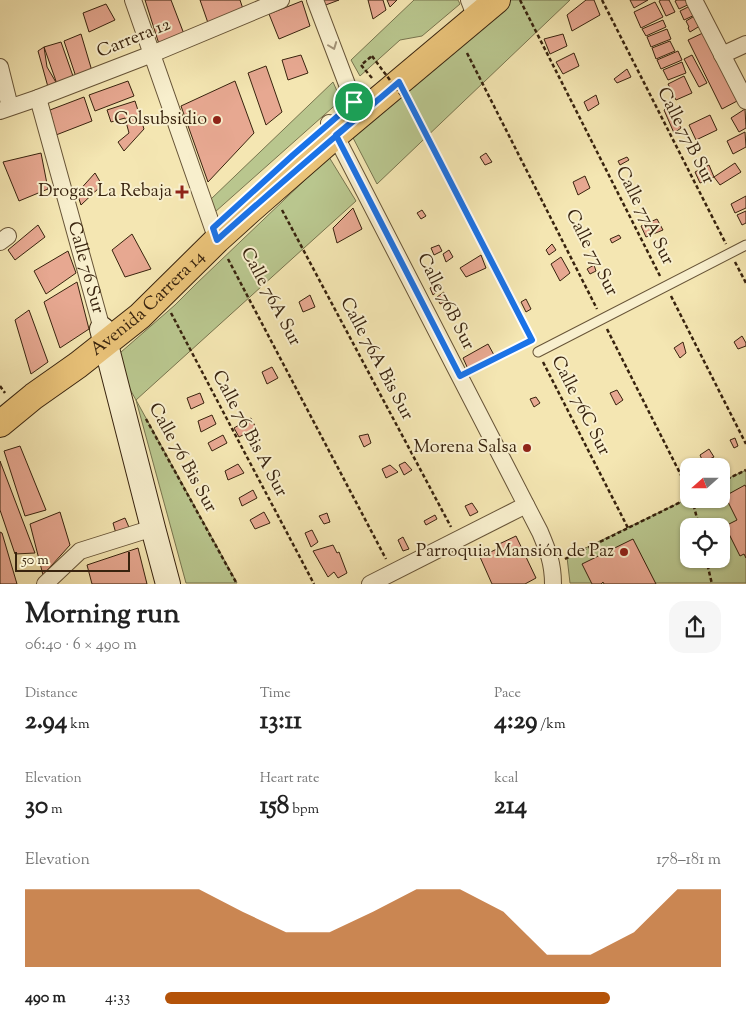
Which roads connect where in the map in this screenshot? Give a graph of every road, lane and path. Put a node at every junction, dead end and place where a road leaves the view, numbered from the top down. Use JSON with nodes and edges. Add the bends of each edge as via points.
{"nodes":[{"id":1,"x":134,"y":0,"type":"edge"},
{"id":2,"x":281,"y":0,"type":"edge"},
{"id":3,"x":315,"y":0,"type":"edge"},
{"id":4,"x":497,"y":0,"type":"edge"},
{"id":5,"x":520,"y":0,"type":"edge"},
{"id":6,"x":602,"y":0,"type":"edge"},
{"id":7,"x":694,"y":0,"type":"edge"},
{"id":8,"x":469,"y":11,"type":"edge"},
{"id":9,"x":746,"y":44,"type":"edge"},
{"id":10,"x":152,"y":54,"type":"junction"},
{"id":11,"x":722,"y":55,"type":"junction"},
{"id":12,"x":0,"y":67,"type":"edge"},
{"id":13,"x":394,"y":90,"type":"junction"},
{"id":14,"x":38,"y":98,"type":"junction"},
{"id":15,"x":746,"y":101,"type":"edge"},
{"id":16,"x":5,"y":109,"type":"edge"},
{"id":17,"x":357,"y":109,"type":"junction"},
{"id":18,"x":333,"y":129,"type":"junction"},
{"id":19,"x":272,"y":191,"type":"junction"},
{"id":20,"x":215,"y":234,"type":"junction"},
{"id":21,"x":746,"y":244,"type":"edge"},
{"id":22,"x":731,"y":252,"type":"junction"},
{"id":23,"x":746,"y":283,"type":"edge"},
{"id":24,"x":666,"y":286,"type":"junction"},
{"id":25,"x":162,"y":296,"type":"junction"},
{"id":26,"x":602,"y":319,"type":"junction"},
{"id":27,"x":103,"y":337,"type":"junction"},
{"id":28,"x":532,"y":340,"type":"junction"},
{"id":29,"x":538,"y":352,"type":"junction"},
{"id":30,"x":460,"y":376,"type":"junction"},
{"id":31,"x":3,"y":396,"type":"edge"},
{"id":32,"x":146,"y":418,"type":"dead end"},
{"id":33,"x":0,"y":424,"type":"edge"},
{"id":34,"x":746,"y":444,"type":"edge"},
{"id":35,"x":746,"y":470,"type":"edge"},
{"id":36,"x":680,"y":473,"type":"edge"},
{"id":37,"x":730,"y":478,"type":"edge"},
{"id":38,"x":680,"y":503,"type":"edge"},
{"id":39,"x":526,"y":505,"type":"junction"},
{"id":40,"x":152,"y":528,"type":"junction"},
{"id":41,"x":628,"y":528,"type":"junction"},
{"id":42,"x":457,"y":540,"type":"junction"},
{"id":43,"x":552,"y":565,"type":"junction"},
{"id":44,"x":708,"y":568,"type":"edge"},
{"id":45,"x":393,"y":572,"type":"junction"},
{"id":46,"x":45,"y":584,"type":"edge"},
{"id":47,"x":168,"y":584,"type":"edge"},
{"id":48,"x":238,"y":584,"type":"edge"},
{"id":49,"x":314,"y":584,"type":"edge"},
{"id":50,"x":370,"y":584,"type":"edge"},
{"id":51,"x":553,"y":584,"type":"edge"},
{"id":52,"x":712,"y":584,"type":"edge"}],
"edges":[{"from":1,"to":10,"type":"street"},
{"from":2,"to":10,"type":"street","name":"Carrera 12"},
{"from":3,"to":17,"type":"street","one_way":true},
{"from":4,"to":8,"type":"main road","name":"Avenida Carrera 14"},
{"from":5,"to":24,"type":"path","name":"Calle 77A Sur"},
{"from":6,"to":22,"type":"path","name":"Calle 77B Sur"},
{"from":7,"to":11,"type":"street"},
{"from":8,"to":13,"type":"main road","name":"Avenida Carrera 14"},
{"from":8,"to":26,"type":"path","name":"Calle 77 Sur"},
{"from":9,"to":11,"type":"street"},
{"from":10,"to":14,"type":"street","name":"Carrera 12"},
{"from":10,"to":20,"type":"street"},
{"from":11,"to":15,"type":"street"},
{"from":12,"to":16,"type":"street"},
{"from":13,"to":13,"type":"path","bridge":true,"via":[[372,56],[361,65]]},
{"from":13,"to":17,"type":"main road","name":"Avenida Carrera 14"},
{"from":13,"to":28,"type":"path","name":"Calle 76C Sur"},
{"from":14,"to":16,"type":"street","name":"Carrera 12"},
{"from":14,"to":27,"type":"street","name":"Calle 76 Sur"},
{"from":17,"to":18,"type":"main road","name":"Avenida Carrera 14"},
{"from":18,"to":19,"type":"main road","name":"Avenida Carrera 14"},
{"from":18,"to":20,"type":"main road","name":"Avenida Carrera 14","via":[[272,174]]},
{"from":18,"to":30,"type":"street","name":"Calle 76B Sur"},
{"from":19,"to":20,"type":"main road","name":"Avenida Carrera 14"},
{"from":19,"to":42,"type":"path","name":"Calle 76A Bis Sur"},
{"from":20,"to":25,"type":"main road","name":"Avenida Carrera 14"},
{"from":20,"to":27,"type":"main road","name":"Avenida Carrera 14","via":[[140,298]]},
{"from":20,"to":45,"type":"path","name":"Calle 76A Sur"},
{"from":21,"to":22,"type":"lane"},
{"from":22,"to":23,"type":"path","name":"Calle 77B Sur"},
{"from":22,"to":24,"type":"lane"},
{"from":24,"to":26,"type":"lane"},
{"from":24,"to":34,"type":"path","name":"Calle 77A Sur"},
{"from":25,"to":27,"type":"main road","name":"Avenida Carrera 14","via":[[140,316]]},
{"from":25,"to":49,"type":"path","name":"Calle 76 Bis A Sur"},
{"from":26,"to":29,"type":"lane"},
{"from":26,"to":36,"type":"path","name":"Calle 77 Sur"},
{"from":27,"to":31,"type":"main road","name":"Avenida Carrera 14"},
{"from":27,"to":33,"type":"main road","name":"Avenida Carrera 14"},
{"from":27,"to":40,"type":"street","name":"Calle 76 Sur"},
{"from":28,"to":29,"type":"path","name":"Calle 76C Sur"},
{"from":28,"to":30,"type":"path"},
{"from":29,"to":41,"type":"path","name":"Calle 76C Sur"},
{"from":30,"to":39,"type":"street","name":"Calle 76B Sur"},
{"from":32,"to":48,"type":"path","name":"Calle 76 Bis Sur"},
{"from":35,"to":37,"type":"path"},
{"from":38,"to":41,"type":"path"},
{"from":39,"to":42,"type":"street"},
{"from":39,"to":43,"type":"street","name":"Calle 76B Sur"},
{"from":40,"to":46,"type":"street","via":[[80,551]]},
{"from":40,"to":47,"type":"street","name":"Calle 76 Sur"},
{"from":41,"to":43,"type":"path"},
{"from":42,"to":45,"type":"street"},
{"from":43,"to":51,"type":"street","name":"Calle 76B Sur"},
{"from":44,"to":52,"type":"path"},
{"from":45,"to":50,"type":"street"}]}
